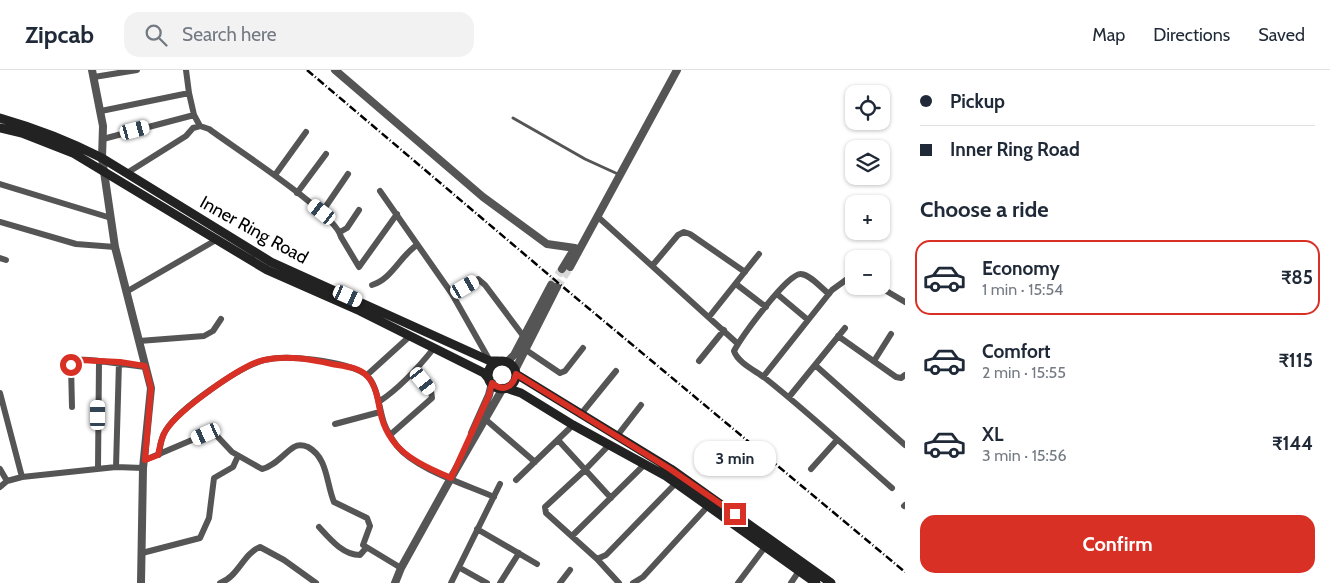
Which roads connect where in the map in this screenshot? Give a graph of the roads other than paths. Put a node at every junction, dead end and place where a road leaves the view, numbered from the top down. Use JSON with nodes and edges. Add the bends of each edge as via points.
{"nodes":[{"id":1,"x":136,"y":70,"type":"edge"},
{"id":2,"x":186,"y":70,"type":"edge"},
{"id":3,"x":335,"y":70,"type":"edge"},
{"id":4,"x":677,"y":70,"type":"edge"},
{"id":5,"x":93,"y":74,"type":"edge"},
{"id":6,"x":189,"y":93,"type":"junction"},
{"id":7,"x":101,"y":111,"type":"junction"},
{"id":8,"x":194,"y":116,"type":"junction"},
{"id":9,"x":0,"y":118,"type":"edge"},
{"id":10,"x":513,"y":118,"type":"dead end"},
{"id":11,"x":200,"y":126,"type":"junction"},
{"id":12,"x":0,"y":128,"type":"edge"},
{"id":13,"x":306,"y":132,"type":"dead end"},
{"id":14,"x":103,"y":139,"type":"junction"},
{"id":15,"x":326,"y":154,"type":"dead end"},
{"id":16,"x":102,"y":158,"type":"junction"},
{"id":17,"x":103,"y":172,"type":"junction"},
{"id":18,"x":127,"y":174,"type":"junction"},
{"id":19,"x":348,"y":174,"type":"dead end"},
{"id":20,"x":274,"y":175,"type":"junction"},
{"id":21,"x":620,"y":177,"type":"junction"},
{"id":22,"x":0,"y":184,"type":"edge"},
{"id":23,"x":380,"y":191,"type":"dead end"},
{"id":24,"x":297,"y":193,"type":"junction"},
{"id":25,"x":359,"y":210,"type":"dead end"},
{"id":26,"x":322,"y":212,"type":"junction"},
{"id":27,"x":396,"y":214,"type":"junction"},
{"id":28,"x":597,"y":216,"type":"junction"},
{"id":29,"x":111,"y":218,"type":"junction"},
{"id":30,"x":0,"y":222,"type":"edge"},
{"id":31,"x":340,"y":232,"type":"junction"},
{"id":32,"x":216,"y":240,"type":"junction"},
{"id":33,"x":417,"y":245,"type":"junction"},
{"id":34,"x":115,"y":246,"type":"junction"},
{"id":35,"x":575,"y":248,"type":"junction"},
{"id":36,"x":759,"y":254,"type":"dead end"},
{"id":37,"x":652,"y":266,"type":"junction"},
{"id":38,"x":745,"y":272,"type":"junction"},
{"id":39,"x":845,"y":281,"type":"edge"},
{"id":40,"x":736,"y":284,"type":"junction"},
{"id":41,"x":372,"y":285,"type":"dead end"},
{"id":42,"x":126,"y":292,"type":"junction"},
{"id":43,"x":890,"y":293,"type":"edge"},
{"id":44,"x":452,"y":294,"type":"junction"},
{"id":45,"x":776,"y":294,"type":"junction"},
{"id":46,"x":829,"y":294,"type":"junction"},
{"id":47,"x":905,"y":302,"type":"edge"},
{"id":48,"x":766,"y":307,"type":"junction"},
{"id":49,"x":709,"y":317,"type":"junction"},
{"id":50,"x":221,"y":319,"type":"dead end"},
{"id":51,"x":808,"y":320,"type":"junction"},
{"id":52,"x":845,"y":328,"type":"dead end"},
{"id":53,"x":724,"y":330,"type":"junction"},
{"id":54,"x":891,"y":334,"type":"dead end"},
{"id":55,"x":410,"y":336,"type":"junction"},
{"id":56,"x":838,"y":336,"type":"junction"},
{"id":57,"x":524,"y":337,"type":"junction"},
{"id":58,"x":139,"y":341,"type":"junction"},
{"id":59,"x":738,"y":344,"type":"junction"},
{"id":60,"x":434,"y":348,"type":"junction"},
{"id":61,"x":583,"y":348,"type":"dead end"},
{"id":62,"x":526,"y":350,"type":"junction"},
{"id":63,"x":99,"y":361,"type":"junction"},
{"id":64,"x":498,"y":361,"type":"junction"},
{"id":65,"x":699,"y":361,"type":"dead end"},
{"id":66,"x":874,"y":361,"type":"junction"},
{"id":67,"x":120,"y":362,"type":"junction"},
{"id":68,"x":815,"y":365,"type":"junction"},
{"id":69,"x":145,"y":366,"type":"junction"},
{"id":70,"x":616,"y":371,"type":"dead end"},
{"id":71,"x":415,"y":372,"type":"junction"},
{"id":72,"x":515,"y":372,"type":"junction"},
{"id":73,"x":905,"y":375,"type":"edge"},
{"id":74,"x":367,"y":376,"type":"junction"},
{"id":75,"x":763,"y":377,"type":"junction"},
{"id":76,"x":490,"y":381,"type":"junction"},
{"id":77,"x":505,"y":388,"type":"junction"},
{"id":78,"x":0,"y":393,"type":"edge"},
{"id":79,"x":788,"y":397,"type":"junction"},
{"id":80,"x":380,"y":401,"type":"junction"},
{"id":81,"x":641,"y":405,"type":"dead end"},
{"id":82,"x":72,"y":407,"type":"dead end"},
{"id":83,"x":380,"y":412,"type":"junction"},
{"id":84,"x":581,"y":414,"type":"junction"},
{"id":85,"x":485,"y":419,"type":"junction"},
{"id":86,"x":335,"y":424,"type":"dead end"},
{"id":87,"x":574,"y":425,"type":"junction"},
{"id":88,"x":390,"y":435,"type":"junction"},
{"id":89,"x":617,"y":436,"type":"junction"},
{"id":90,"x":558,"y":440,"type":"junction"},
{"id":91,"x":837,"y":440,"type":"junction"},
{"id":92,"x":610,"y":444,"type":"junction"},
{"id":93,"x":905,"y":445,"type":"edge"},
{"id":94,"x":158,"y":455,"type":"junction"},
{"id":95,"x":238,"y":456,"type":"junction"},
{"id":96,"x":535,"y":462,"type":"junction"},
{"id":97,"x":144,"y":464,"type":"junction"},
{"id":98,"x":645,"y":464,"type":"junction"},
{"id":99,"x":116,"y":467,"type":"junction"},
{"id":100,"x":98,"y":468,"type":"junction"},
{"id":101,"x":0,"y":469,"type":"edge"},
{"id":102,"x":811,"y":469,"type":"dead end"},
{"id":103,"x":585,"y":470,"type":"junction"},
{"id":104,"x":453,"y":475,"type":"junction"},
{"id":105,"x":22,"y":477,"type":"junction"},
{"id":106,"x":516,"y":480,"type":"dead end"},
{"id":107,"x":7,"y":481,"type":"junction"},
{"id":108,"x":676,"y":483,"type":"junction"},
{"id":109,"x":500,"y":484,"type":"dead end"},
{"id":110,"x":0,"y":487,"type":"edge"},
{"id":111,"x":892,"y":488,"type":"dead end"},
{"id":112,"x":494,"y":497,"type":"junction"},
{"id":113,"x":611,"y":498,"type":"junction"},
{"id":114,"x":708,"y":506,"type":"junction"},
{"id":115,"x":318,"y":527,"type":"dead end"},
{"id":116,"x":477,"y":529,"type":"junction"},
{"id":117,"x":572,"y":536,"type":"junction"},
{"id":118,"x":765,"y":547,"type":"junction"},
{"id":119,"x":366,"y":548,"type":"junction"},
{"id":120,"x":142,"y":553,"type":"junction"},
{"id":121,"x":519,"y":553,"type":"junction"},
{"id":122,"x":597,"y":560,"type":"junction"},
{"id":123,"x":537,"y":564,"type":"dead end"},
{"id":124,"x":402,"y":568,"type":"junction"},
{"id":125,"x":460,"y":568,"type":"junction"},
{"id":126,"x":570,"y":570,"type":"dead end"},
{"id":127,"x":799,"y":571,"type":"junction"},
{"id":128,"x":141,"y":583,"type":"edge"},
{"id":129,"x":220,"y":583,"type":"edge"},
{"id":130,"x":315,"y":583,"type":"edge"},
{"id":131,"x":395,"y":583,"type":"edge"},
{"id":132,"x":452,"y":583,"type":"edge"},
{"id":133,"x":487,"y":583,"type":"edge"},
{"id":134,"x":500,"y":583,"type":"edge"},
{"id":135,"x":560,"y":583,"type":"edge"},
{"id":136,"x":619,"y":583,"type":"edge"},
{"id":137,"x":633,"y":583,"type":"edge"},
{"id":138,"x":738,"y":583,"type":"edge"},
{"id":139,"x":790,"y":583,"type":"edge"},
{"id":140,"x":816,"y":583,"type":"edge"},
{"id":141,"x":831,"y":583,"type":"edge"}],
"edges":[{"from":1,"to":5,"type":"street"},
{"from":2,"to":6,"type":"street"},
{"from":3,"to":35,"type":"street","via":[[483,197],[546,244]]},
{"from":4,"to":21,"type":"street"},
{"from":5,"to":7,"type":"street"},
{"from":6,"to":7,"type":"street"},
{"from":6,"to":8,"type":"street"},
{"from":7,"to":14,"type":"street"},
{"from":8,"to":11,"type":"street"},
{"from":8,"to":14,"type":"street"},
{"from":9,"to":16,"type":"main road","name":"Inner Ring Road","via":[[68,141]]},
{"from":10,"to":21,"type":"lane"},
{"from":11,"to":18,"type":"street"},
{"from":11,"to":20,"type":"street"},
{"from":12,"to":17,"type":"main road","name":"Inner Ring Road","via":[[73,153]]},
{"from":13,"to":20,"type":"street"},
{"from":14,"to":16,"type":"street"},
{"from":15,"to":24,"type":"street"},
{"from":16,"to":17,"type":"street"},
{"from":16,"to":18,"type":"main road","name":"Inner Ring Road"},
{"from":17,"to":29,"type":"street"},
{"from":17,"to":32,"type":"main road","name":"Inner Ring Road"},
{"from":18,"to":64,"type":"main road","name":"Inner Ring Road","via":[[271,262]]},
{"from":19,"to":26,"type":"street"},
{"from":20,"to":24,"type":"street"},
{"from":21,"to":28,"type":"street"},
{"from":21,"to":35,"type":"street"},
{"from":22,"to":29,"type":"street"},
{"from":23,"to":27,"type":"street"},
{"from":24,"to":26,"type":"street"},
{"from":25,"to":31,"type":"street","via":[[347,228]]},
{"from":26,"to":31,"type":"street"},
{"from":27,"to":31,"type":"street","via":[[359,267]]},
{"from":27,"to":33,"type":"street"},
{"from":28,"to":35,"type":"street","via":[[566,268]]},
{"from":28,"to":37,"type":"street"},
{"from":29,"to":34,"type":"street"},
{"from":30,"to":34,"type":"street","via":[[76,244]]},
{"from":32,"to":42,"type":"street"},
{"from":32,"to":55,"type":"main road","name":"Inner Ring Road","via":[[267,270]]},
{"from":33,"to":41,"type":"street","via":[[387,276]]},
{"from":33,"to":44,"type":"street"},
{"from":34,"to":42,"type":"street"},
{"from":36,"to":38,"type":"street"},
{"from":37,"to":38,"type":"street","via":[[684,232]]},
{"from":37,"to":49,"type":"street"},
{"from":38,"to":40,"type":"street"},
{"from":39,"to":46,"type":"street"},
{"from":40,"to":48,"type":"street"},
{"from":40,"to":49,"type":"street"},
{"from":42,"to":58,"type":"street"},
{"from":43,"to":47,"type":"street"},
{"from":44,"to":57,"type":"street","via":[[478,279]]},
{"from":44,"to":64,"type":"street"},
{"from":45,"to":46,"type":"street","via":[[792,277],[801,274]]},
{"from":45,"to":48,"type":"street"},
{"from":45,"to":51,"type":"street"},
{"from":46,"to":51,"type":"street"},
{"from":48,"to":59,"type":"street"},
{"from":49,"to":53,"type":"street"},
{"from":50,"to":58,"type":"street","via":[[213,331],[204,336]]},
{"from":51,"to":75,"type":"street"},
{"from":52,"to":56,"type":"street"},
{"from":53,"to":59,"type":"street"},
{"from":53,"to":65,"type":"street"},
{"from":54,"to":66,"type":"street"},
{"from":55,"to":60,"type":"main road","name":"Inner Ring Road"},
{"from":55,"to":74,"type":"street"},
{"from":56,"to":66,"type":"street"},
{"from":56,"to":68,"type":"street"},
{"from":57,"to":62,"type":"street","via":[[554,286]]},
{"from":57,"to":64,"type":"street","via":[[514,355]]},
{"from":58,"to":69,"type":"street"},
{"from":59,"to":75,"type":"street","via":[[735,354]]},
{"from":60,"to":71,"type":"street"},
{"from":60,"to":76,"type":"main road","name":"Inner Ring Road","via":[[484,373]]},
{"from":61,"to":62,"type":"street","via":[[560,373]]},
{"from":62,"to":72,"type":"street"},
{"from":63,"to":67,"type":"street"},
{"from":63,"to":82,"type":"street","via":[[80,360],[71,365]]},
{"from":63,"to":100,"type":"street"},
{"from":64,"to":72,"type":"main road","via":[[510,364]]},
{"from":64,"to":76,"type":"main road","via":[[489,370]]},
{"from":66,"to":73,"type":"street","via":[[896,377]]},
{"from":67,"to":69,"type":"street"},
{"from":67,"to":99,"type":"street"},
{"from":68,"to":79,"type":"street"},
{"from":68,"to":93,"type":"street"},
{"from":69,"to":97,"type":"street","via":[[151,388]]},
{"from":70,"to":84,"type":"street"},
{"from":71,"to":80,"type":"street"},
{"from":71,"to":88,"type":"street","via":[[431,391],[432,398]]},
{"from":72,"to":77,"type":"main road","via":[[514,382]]},
{"from":72,"to":84,"type":"main road"},
{"from":74,"to":80,"type":"street"},
{"from":74,"to":94,"type":"street","via":[[354,369],[300,357],[262,360],[230,376],[183,412],[167,428]]},
{"from":75,"to":79,"type":"street"},
{"from":76,"to":77,"type":"main road","via":[[499,388]]},
{"from":76,"to":104,"type":"street","via":[[489,395]]},
{"from":77,"to":85,"type":"street"},
{"from":77,"to":87,"type":"main road","via":[[521,393]]},
{"from":78,"to":105,"type":"street"},
{"from":79,"to":91,"type":"street"},
{"from":80,"to":83,"type":"street"},
{"from":81,"to":89,"type":"street"},
{"from":83,"to":86,"type":"street"},
{"from":83,"to":88,"type":"street"},
{"from":84,"to":89,"type":"main road"},
{"from":85,"to":96,"type":"street"},
{"from":85,"to":104,"type":"street"},
{"from":87,"to":90,"type":"street"},
{"from":87,"to":92,"type":"main road"},
{"from":88,"to":104,"type":"street","via":[[404,454],[417,463]]},
{"from":89,"to":141,"type":"main road","via":[[670,469]]},
{"from":90,"to":96,"type":"street"},
{"from":90,"to":103,"type":"street"},
{"from":91,"to":102,"type":"street"},
{"from":91,"to":111,"type":"street"},
{"from":92,"to":98,"type":"main road"},
{"from":92,"to":103,"type":"street"},
{"from":94,"to":95,"type":"street","via":[[212,434]]},
{"from":94,"to":97,"type":"street"},
{"from":95,"to":119,"type":"street","via":[[262,469],[295,446],[305,445],[311,449],[326,470],[334,502],[367,518],[370,526],[363,545]]},
{"from":95,"to":120,"type":"street","via":[[233,467],[214,478],[209,518],[200,538]]},
{"from":96,"to":106,"type":"street"},
{"from":97,"to":99,"type":"street"},
{"from":97,"to":120,"type":"street"},
{"from":98,"to":108,"type":"main road"},
{"from":98,"to":113,"type":"street"},
{"from":99,"to":100,"type":"street"},
{"from":100,"to":105,"type":"street"},
{"from":101,"to":107,"type":"street"},
{"from":103,"to":113,"type":"street"},
{"from":103,"to":117,"type":"street","via":[[545,507],[546,513]]},
{"from":104,"to":112,"type":"street"},
{"from":104,"to":124,"type":"street"},
{"from":105,"to":107,"type":"street"},
{"from":107,"to":110,"type":"street"},
{"from":108,"to":114,"type":"main road"},
{"from":108,"to":122,"type":"street","via":[[606,555]]},
{"from":109,"to":112,"type":"street"},
{"from":112,"to":116,"type":"street"},
{"from":113,"to":117,"type":"street"},
{"from":114,"to":118,"type":"main road"},
{"from":114,"to":137,"type":"street","via":[[643,577]]},
{"from":115,"to":119,"type":"street","via":[[336,546],[347,551],[360,555]]},
{"from":116,"to":121,"type":"street"},
{"from":116,"to":125,"type":"street"},
{"from":117,"to":122,"type":"street"},
{"from":118,"to":127,"type":"main road"},
{"from":118,"to":138,"type":"street"},
{"from":119,"to":124,"type":"street"},
{"from":120,"to":128,"type":"street"},
{"from":121,"to":123,"type":"street"},
{"from":121,"to":134,"type":"street"},
{"from":122,"to":136,"type":"street"},
{"from":124,"to":131,"type":"street"},
{"from":125,"to":132,"type":"street"},
{"from":125,"to":133,"type":"street"},
{"from":126,"to":135,"type":"street"},
{"from":127,"to":139,"type":"street"},
{"from":127,"to":140,"type":"main road"},
{"from":129,"to":130,"type":"street","via":[[230,578],[260,546]]}]}
